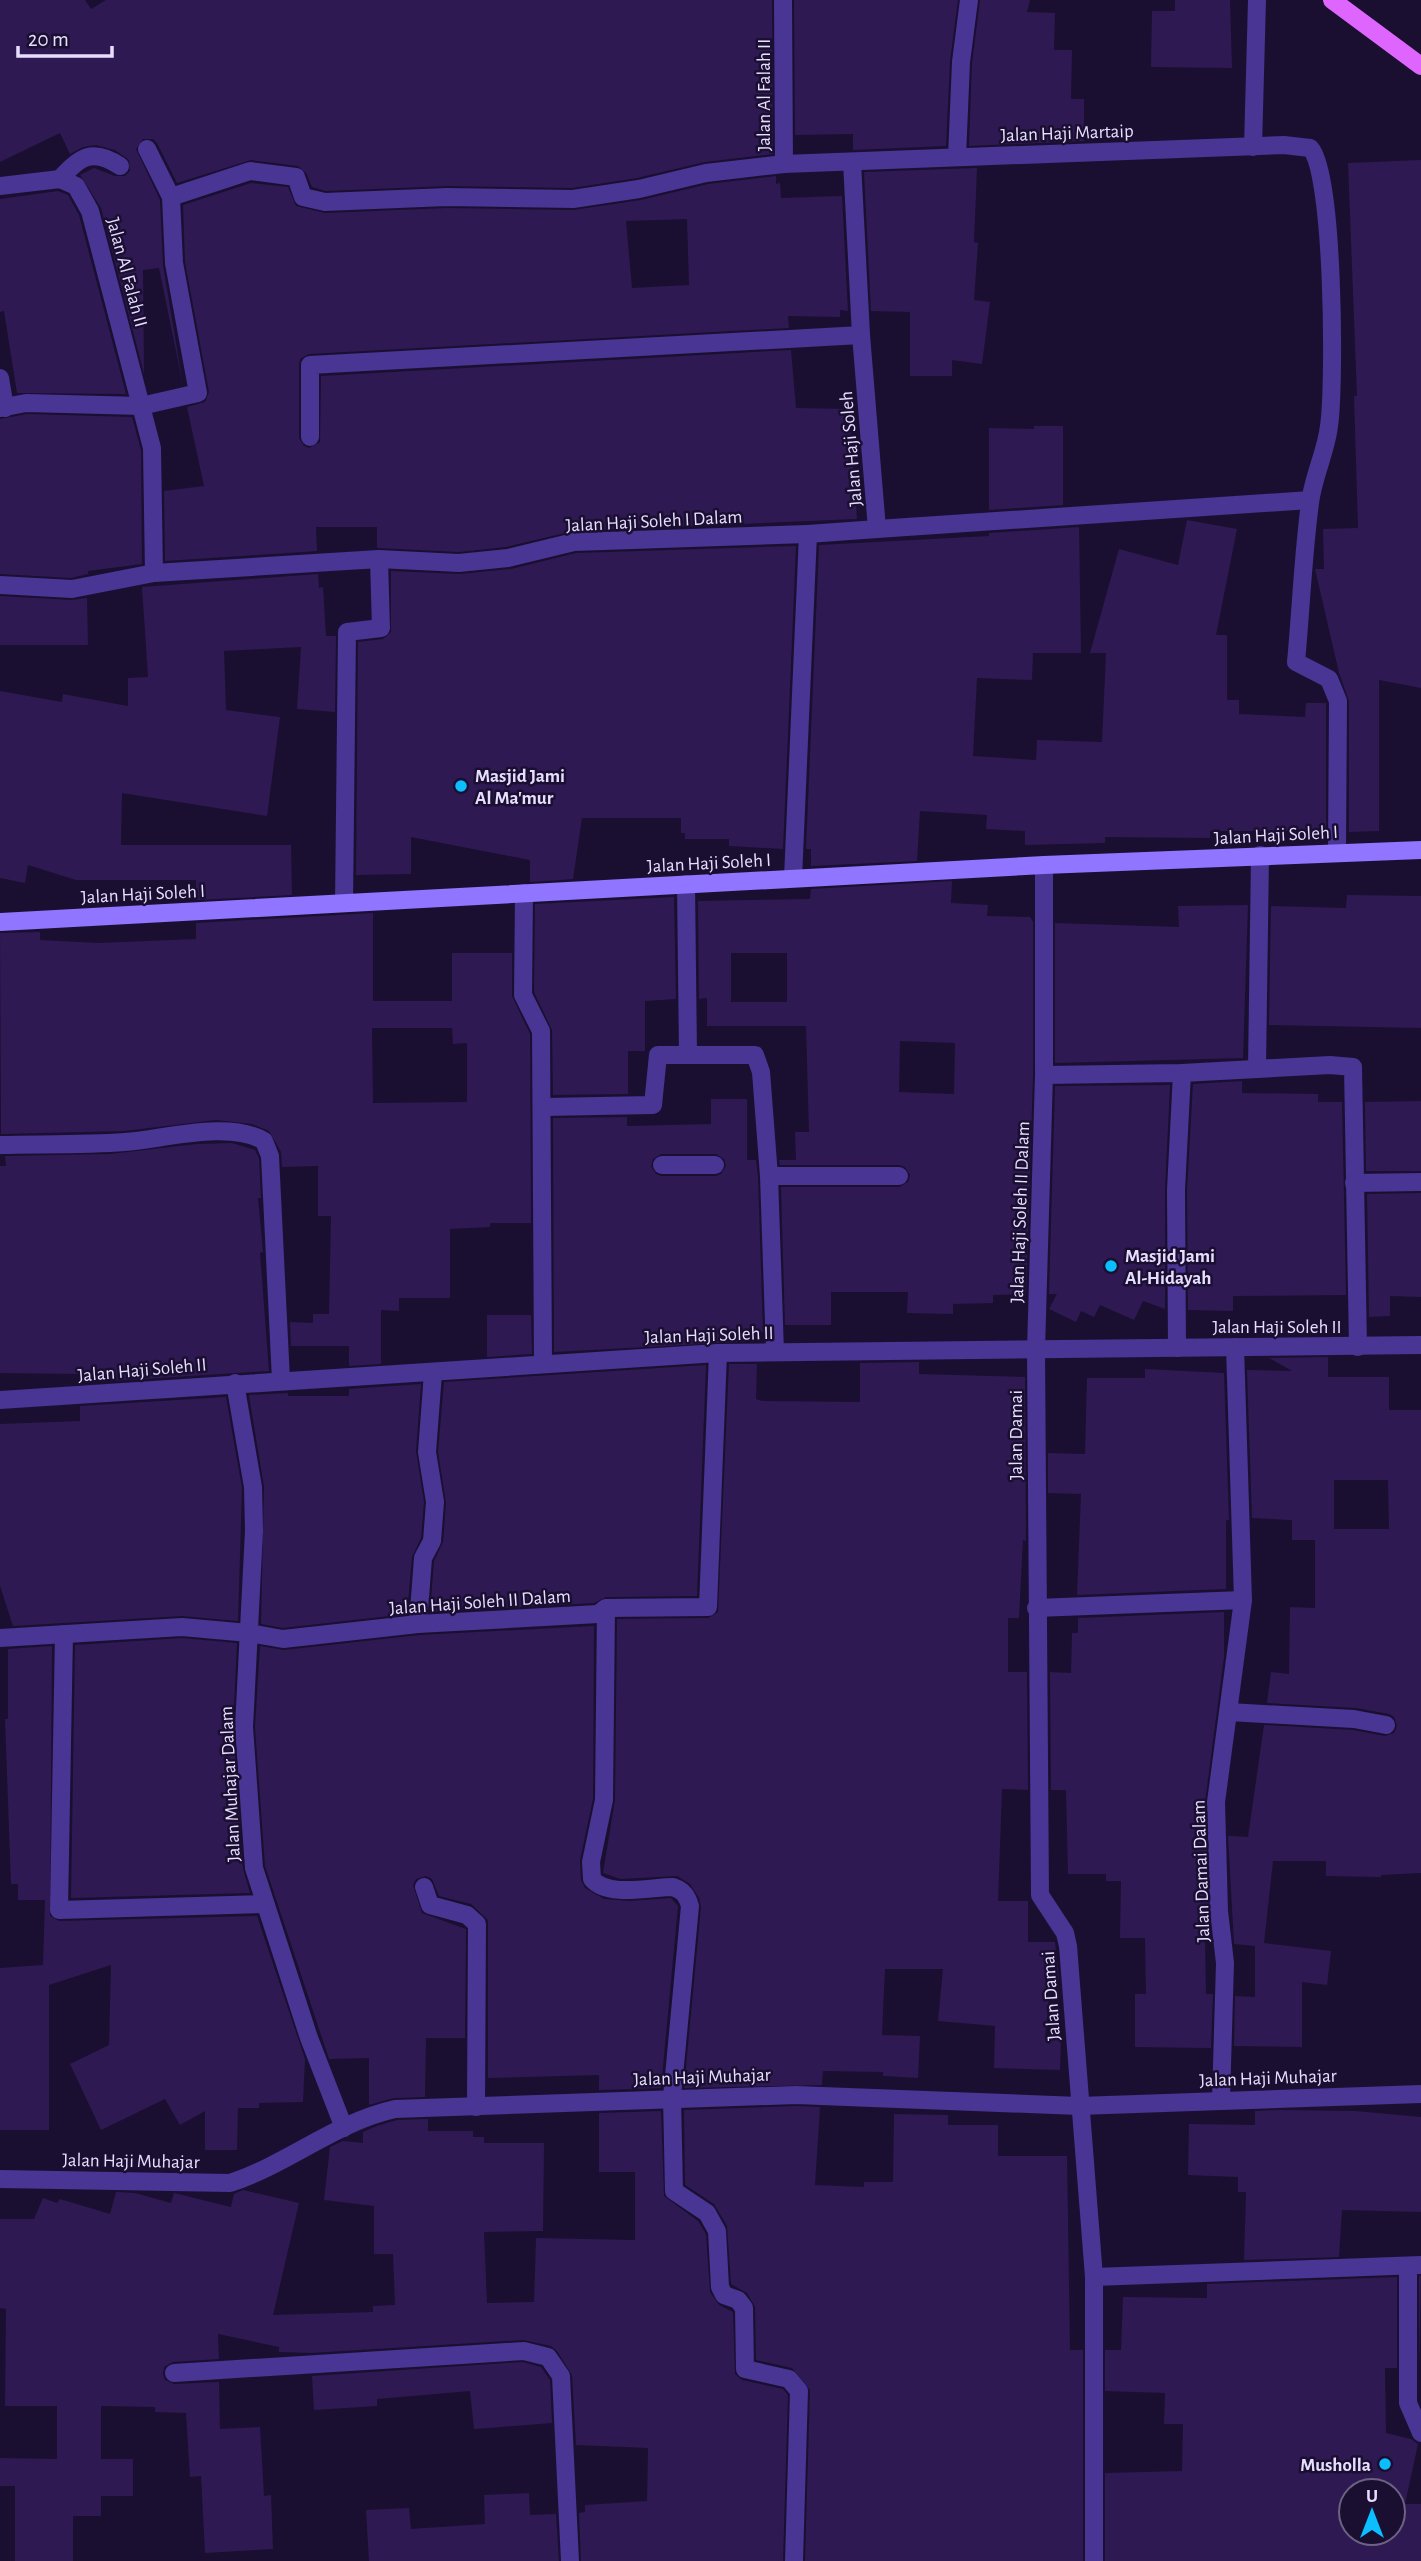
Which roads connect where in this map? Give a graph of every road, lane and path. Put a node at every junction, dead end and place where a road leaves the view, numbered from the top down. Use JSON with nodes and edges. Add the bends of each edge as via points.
{"nodes":[{"id":1,"x":783,"y":0,"type":"edge"},
{"id":2,"x":969,"y":0,"type":"edge"},
{"id":3,"x":1257,"y":0,"type":"edge"},
{"id":4,"x":1332,"y":0,"type":"edge"},
{"id":5,"x":1421,"y":66,"type":"edge"},
{"id":6,"x":1253,"y":147,"type":"junction"},
{"id":7,"x":147,"y":149,"type":"dead end"},
{"id":8,"x":957,"y":157,"type":"junction"},
{"id":9,"x":852,"y":162,"type":"junction"},
{"id":10,"x":784,"y":164,"type":"junction"},
{"id":11,"x":120,"y":166,"type":"dead end"},
{"id":12,"x":60,"y":179,"type":"junction"},
{"id":13,"x":0,"y":186,"type":"edge"},
{"id":14,"x":171,"y":197,"type":"junction"},
{"id":15,"x":861,"y":335,"type":"junction"},
{"id":16,"x":0,"y":378,"type":"edge"},
{"id":17,"x":141,"y":406,"type":"junction"},
{"id":18,"x":3,"y":408,"type":"edge"},
{"id":19,"x":310,"y":437,"type":"dead end"},
{"id":20,"x":1310,"y":500,"type":"junction"},
{"id":21,"x":877,"y":529,"type":"junction"},
{"id":22,"x":808,"y":534,"type":"junction"},
{"id":23,"x":379,"y":559,"type":"junction"},
{"id":24,"x":154,"y":573,"type":"junction"},
{"id":25,"x":0,"y":585,"type":"edge"},
{"id":26,"x":1421,"y":850,"type":"edge"},
{"id":27,"x":1337,"y":852,"type":"junction"},
{"id":28,"x":1260,"y":855,"type":"junction"},
{"id":29,"x":1044,"y":865,"type":"junction"},
{"id":30,"x":793,"y":878,"type":"junction"},
{"id":31,"x":686,"y":884,"type":"junction"},
{"id":32,"x":524,"y":893,"type":"junction"},
{"id":33,"x":344,"y":903,"type":"junction"},
{"id":34,"x":0,"y":922,"type":"edge"},
{"id":35,"x":688,"y":1055,"type":"junction"},
{"id":36,"x":1257,"y":1069,"type":"junction"},
{"id":37,"x":1182,"y":1073,"type":"junction"},
{"id":38,"x":1044,"y":1074,"type":"junction"},
{"id":39,"x":543,"y":1107,"type":"junction"},
{"id":40,"x":0,"y":1145,"type":"edge"},
{"id":41,"x":662,"y":1165,"type":"dead end"},
{"id":42,"x":715,"y":1165,"type":"dead end"},
{"id":43,"x":769,"y":1176,"type":"junction"},
{"id":44,"x":899,"y":1176,"type":"dead end"},
{"id":45,"x":1421,"y":1182,"type":"edge"},
{"id":46,"x":1354,"y":1183,"type":"junction"},
{"id":47,"x":1421,"y":1345,"type":"edge"},
{"id":48,"x":1234,"y":1347,"type":"junction"},
{"id":49,"x":1358,"y":1347,"type":"junction"},
{"id":50,"x":1177,"y":1348,"type":"junction"},
{"id":51,"x":1036,"y":1350,"type":"junction"},
{"id":52,"x":775,"y":1352,"type":"junction"},
{"id":53,"x":718,"y":1353,"type":"junction"},
{"id":54,"x":543,"y":1364,"type":"junction"},
{"id":55,"x":433,"y":1373,"type":"junction"},
{"id":56,"x":281,"y":1380,"type":"junction"},
{"id":57,"x":235,"y":1382,"type":"junction"},
{"id":58,"x":0,"y":1400,"type":"edge"},
{"id":59,"x":1243,"y":1600,"type":"junction"},
{"id":60,"x":606,"y":1608,"type":"junction"},
{"id":61,"x":1036,"y":1608,"type":"junction"},
{"id":62,"x":418,"y":1624,"type":"junction"},
{"id":63,"x":248,"y":1633,"type":"junction"},
{"id":64,"x":64,"y":1634,"type":"junction"},
{"id":65,"x":8,"y":1637,"type":"edge"},
{"id":66,"x":1229,"y":1712,"type":"junction"},
{"id":67,"x":1387,"y":1725,"type":"dead end"},
{"id":68,"x":424,"y":1888,"type":"dead end"},
{"id":69,"x":265,"y":1904,"type":"junction"},
{"id":70,"x":1421,"y":2094,"type":"edge"},
{"id":71,"x":672,"y":2097,"type":"junction"},
{"id":72,"x":1221,"y":2099,"type":"junction"},
{"id":73,"x":1079,"y":2106,"type":"junction"},
{"id":74,"x":476,"y":2107,"type":"junction"},
{"id":75,"x":344,"y":2128,"type":"junction"},
{"id":76,"x":0,"y":2179,"type":"edge"},
{"id":77,"x":1414,"y":2266,"type":"edge"},
{"id":78,"x":1094,"y":2277,"type":"junction"},
{"id":79,"x":174,"y":2373,"type":"dead end"},
{"id":80,"x":1421,"y":2433,"type":"edge"},
{"id":81,"x":570,"y":2561,"type":"edge"},
{"id":82,"x":794,"y":2561,"type":"edge"},
{"id":83,"x":1094,"y":2561,"type":"edge"}],
"edges":[{"from":1,"to":10,"type":"street","name":"Jalan Al Falah II"},
{"from":2,"to":8,"type":"street"},
{"from":3,"to":6,"type":"street"},
{"from":4,"to":5,"type":"main road"},
{"from":6,"to":8,"type":"street","name":"Jalan Haji Martaip"},
{"from":6,"to":20,"type":"street","name":"Jalan Haji Martaip","via":[[1284,145],[1313,151],[1325,204],[1333,375],[1329,428]]},
{"from":7,"to":14,"type":"street"},
{"from":8,"to":9,"type":"street","name":"Jalan Haji Martaip"},
{"from":9,"to":10,"type":"street","name":"Jalan Al Falah II"},
{"from":9,"to":15,"type":"street","name":"Jalan Haji Soleh"},
{"from":10,"to":14,"type":"street","via":[[706,173],[573,199],[447,197],[325,202],[303,197],[296,177],[250,171]]},
{"from":11,"to":12,"type":"street","via":[[104,156],[89,157],[76,162]]},
{"from":12,"to":13,"type":"street"},
{"from":12,"to":17,"type":"street","name":"Jalan Al Falah II","via":[[76,186],[90,211]]},
{"from":14,"to":17,"type":"street","via":[[174,263],[198,393]]},
{"from":15,"to":19,"type":"street","via":[[310,365]]},
{"from":15,"to":21,"type":"street","name":"Jalan Haji Soleh"},
{"from":16,"to":18,"type":"street"},
{"from":17,"to":18,"type":"street","via":[[26,402]]},
{"from":17,"to":24,"type":"street","name":"Jalan Al Falah II","via":[[152,448]]},
{"from":20,"to":21,"type":"street"},
{"from":20,"to":27,"type":"street","via":[[1296,662],[1329,679],[1338,701]]},
{"from":21,"to":22,"type":"street","name":"Jalan Haji Soleh"},
{"from":22,"to":23,"type":"street","name":"Jalan Haji Soleh I Dalam","via":[[573,542],[508,558],[459,563]]},
{"from":22,"to":30,"type":"street"},
{"from":23,"to":24,"type":"street","name":"Jalan Haji Soleh I Dalam"},
{"from":23,"to":33,"type":"street","via":[[381,628],[347,632]]},
{"from":24,"to":25,"type":"street","name":"Jalan Haji Soleh I Dalam","via":[[72,589]]},
{"from":26,"to":27,"type":"street","name":"Jalan Haji Soleh I"},
{"from":27,"to":28,"type":"street","name":"Jalan Haji Soleh I"},
{"from":28,"to":29,"type":"street","name":"Jalan Haji Soleh I"},
{"from":28,"to":36,"type":"street"},
{"from":29,"to":30,"type":"street","name":"Jalan Haji Soleh I"},
{"from":29,"to":38,"type":"street","name":"Jalan Haji Soleh II Dalam"},
{"from":30,"to":31,"type":"street","name":"Jalan Haji Soleh I"},
{"from":31,"to":32,"type":"street","name":"Jalan Haji Soleh I"},
{"from":31,"to":35,"type":"street"},
{"from":32,"to":33,"type":"street","name":"Jalan Haji Soleh I"},
{"from":32,"to":39,"type":"street","via":[[523,995],[541,1031]]},
{"from":33,"to":34,"type":"street","name":"Jalan Haji Soleh I"},
{"from":35,"to":39,"type":"street","via":[[657,1056],[653,1105]]},
{"from":35,"to":43,"type":"street","via":[[755,1055]]},
{"from":36,"to":37,"type":"street"},
{"from":36,"to":46,"type":"street","via":[[1353,1067]]},
{"from":37,"to":38,"type":"street"},
{"from":37,"to":50,"type":"street","via":[[1176,1190]]},
{"from":38,"to":51,"type":"street","name":"Jalan Haji Soleh II Dalam"},
{"from":39,"to":54,"type":"street"},
{"from":40,"to":56,"type":"street","via":[[124,1142],[215,1132],[242,1132],[264,1141],[270,1156]]},
{"from":41,"to":42,"type":"street"},
{"from":43,"to":44,"type":"street"},
{"from":43,"to":52,"type":"street"},
{"from":45,"to":46,"type":"street"},
{"from":46,"to":49,"type":"street"},
{"from":47,"to":49,"type":"street","name":"Jalan Haji Soleh II"},
{"from":48,"to":49,"type":"street","name":"Jalan Haji Soleh II"},
{"from":48,"to":50,"type":"street","name":"Jalan Haji Soleh II"},
{"from":48,"to":59,"type":"street","name":"Jalan Damai Dalam"},
{"from":50,"to":51,"type":"street","name":"Jalan Haji Soleh II"},
{"from":51,"to":52,"type":"street","name":"Jalan Haji Soleh II"},
{"from":51,"to":61,"type":"street","name":"Jalan Damai"},
{"from":52,"to":53,"type":"street","name":"Jalan Haji Soleh II"},
{"from":53,"to":54,"type":"street","name":"Jalan Haji Soleh II"},
{"from":53,"to":60,"type":"street","name":"Jalan Haji Soleh II Dalam","via":[[708,1607]]},
{"from":54,"to":55,"type":"street","name":"Jalan Haji Soleh II"},
{"from":55,"to":56,"type":"street","name":"Jalan Haji Soleh II"},
{"from":55,"to":62,"type":"street","via":[[427,1452],[435,1502],[432,1541],[423,1558]]},
{"from":56,"to":57,"type":"street","name":"Jalan Haji Soleh II"},
{"from":57,"to":58,"type":"street","name":"Jalan Haji Soleh II"},
{"from":57,"to":63,"type":"street","name":"Jalan Muhajar Dalam","via":[[253,1487]]},
{"from":59,"to":61,"type":"street"},
{"from":59,"to":66,"type":"street","name":"Jalan Damai Dalam"},
{"from":60,"to":62,"type":"street","name":"Jalan Haji Soleh II Dalam","via":[[598,1614]]},
{"from":60,"to":71,"type":"street","via":[[604,1800],[591,1873],[594,1882],[604,1886],[673,1888],[682,1890],[687,1898]]},
{"from":61,"to":73,"type":"street","name":"Jalan Damai","via":[[1041,1895],[1067,1940]]},
{"from":62,"to":63,"type":"street","name":"Jalan Haji Soleh II Dalam","via":[[283,1639]]},
{"from":63,"to":64,"type":"street","name":"Jalan Haji Soleh II Dalam","via":[[182,1627]]},
{"from":63,"to":69,"type":"street","name":"Jalan Muhajar Dalam","via":[[244,1727],[254,1868]]},
{"from":64,"to":65,"type":"street","name":"Jalan Haji Soleh II Dalam"},
{"from":64,"to":69,"type":"street","via":[[59,1910]]},
{"from":66,"to":67,"type":"street"},
{"from":66,"to":72,"type":"street","name":"Jalan Damai Dalam","via":[[1216,1802],[1225,1963]]},
{"from":68,"to":74,"type":"street","via":[[430,1905],[467,1915],[477,1924]]},
{"from":69,"to":75,"type":"street","name":"Jalan Muhajar Dalam"},
{"from":70,"to":72,"type":"street","name":"Jalan Haji Muhajar"},
{"from":71,"to":73,"type":"street","name":"Jalan Haji Muhajar","via":[[796,2095]]},
{"from":71,"to":74,"type":"street","name":"Jalan Haji Muhajar"},
{"from":71,"to":82,"type":"street","via":[[674,2191],[707,2213],[717,2231],[720,2287],[744,2308],[745,2369],[789,2379],[799,2391]]},
{"from":72,"to":73,"type":"street","name":"Jalan Haji Muhajar"},
{"from":73,"to":78,"type":"street","name":"Jalan Damai"},
{"from":74,"to":75,"type":"street","name":"Jalan Haji Muhajar","via":[[395,2109]]},
{"from":75,"to":76,"type":"street","name":"Jalan Haji Muhajar","via":[[262,2172],[230,2183]]},
{"from":77,"to":78,"type":"street"},
{"from":77,"to":80,"type":"street","via":[[1408,2403]]},
{"from":78,"to":83,"type":"street","name":"Jalan Damai"},
{"from":79,"to":81,"type":"street","via":[[524,2351],[548,2357],[561,2376]]}]}
